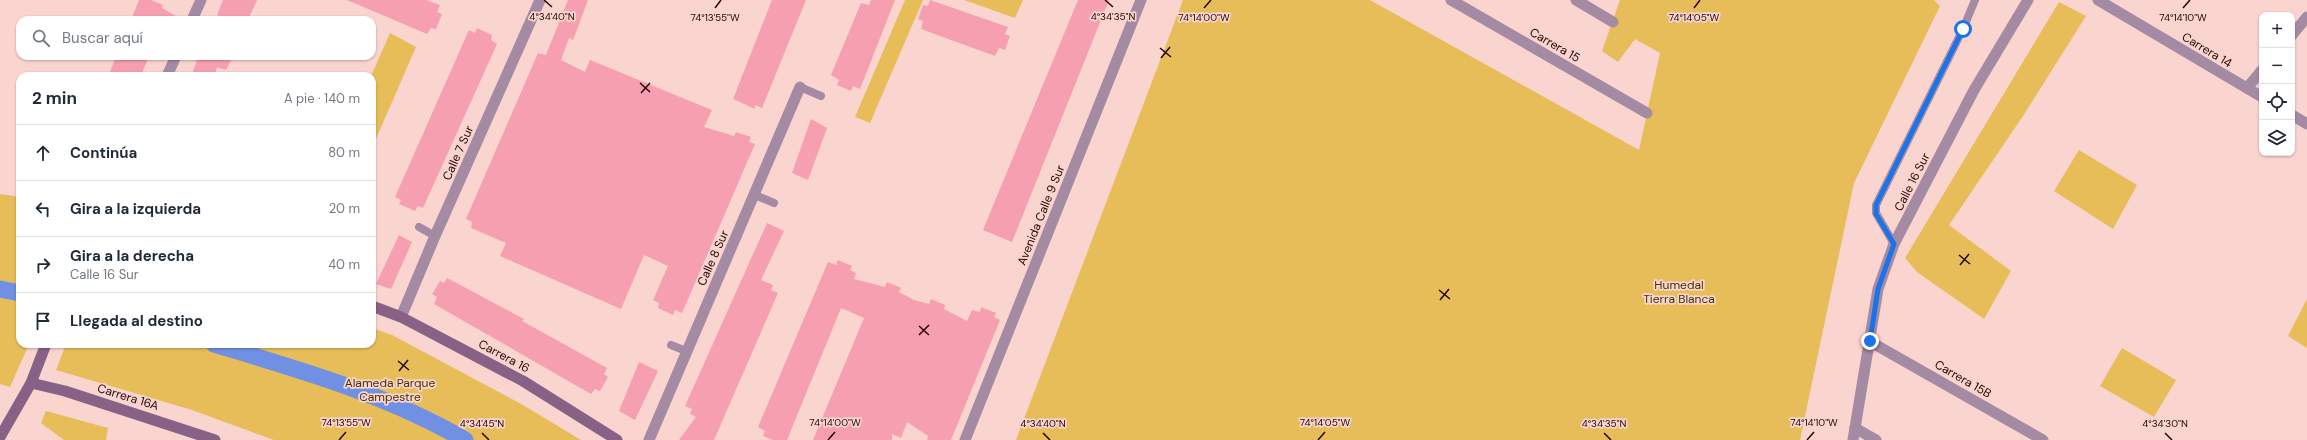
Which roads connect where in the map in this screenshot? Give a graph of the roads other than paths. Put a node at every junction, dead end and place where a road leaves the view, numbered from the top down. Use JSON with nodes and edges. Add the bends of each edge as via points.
{"nodes":[{"id":1,"x":201,"y":0,"type":"edge"},
{"id":2,"x":540,"y":0,"type":"edge"},
{"id":3,"x":1141,"y":0,"type":"edge"},
{"id":4,"x":1451,"y":0,"type":"edge"},
{"id":5,"x":1576,"y":0,"type":"edge"},
{"id":6,"x":1975,"y":0,"type":"edge"},
{"id":7,"x":2028,"y":0,"type":"edge"},
{"id":8,"x":2098,"y":0,"type":"edge"},
{"id":9,"x":194,"y":16,"type":"edge"},
{"id":10,"x":2307,"y":17,"type":"edge"},
{"id":11,"x":1613,"y":22,"type":"dead end"},
{"id":12,"x":2295,"y":31,"type":"edge"},
{"id":13,"x":174,"y":60,"type":"edge"},
{"id":14,"x":169,"y":72,"type":"edge"},
{"id":15,"x":2259,"y":74,"type":"edge"},
{"id":16,"x":800,"y":87,"type":"joint"},
{"id":17,"x":2247,"y":88,"type":"junction"},
{"id":18,"x":2259,"y":95,"type":"edge"},
{"id":19,"x":821,"y":96,"type":"dead end"},
{"id":20,"x":1647,"y":113,"type":"dead end"},
{"id":21,"x":2295,"y":117,"type":"edge"},
{"id":22,"x":2307,"y":124,"type":"edge"},
{"id":23,"x":755,"y":195,"type":"junction"},
{"id":24,"x":774,"y":203,"type":"dead end"},
{"id":25,"x":419,"y":227,"type":"dead end"},
{"id":26,"x":435,"y":236,"type":"junction"},
{"id":27,"x":1894,"y":244,"type":"junction"},
{"id":28,"x":376,"y":308,"type":"edge"},
{"id":29,"x":401,"y":318,"type":"junction"},
{"id":30,"x":1870,"y":341,"type":"junction"},
{"id":31,"x":671,"y":345,"type":"dead end"},
{"id":32,"x":44,"y":348,"type":"edge"},
{"id":33,"x":686,"y":350,"type":"junction"},
{"id":34,"x":31,"y":383,"type":"junction"},
{"id":35,"x":1855,"y":428,"type":"junction"},
{"id":36,"x":0,"y":436,"type":"edge"},
{"id":37,"x":215,"y":440,"type":"edge"},
{"id":38,"x":617,"y":440,"type":"edge"},
{"id":39,"x":649,"y":440,"type":"edge"},
{"id":40,"x":965,"y":440,"type":"edge"},
{"id":41,"x":1853,"y":440,"type":"edge"},
{"id":42,"x":1876,"y":440,"type":"edge"},
{"id":43,"x":2043,"y":440,"type":"edge"}],
"edges":[{"from":1,"to":9,"type":"street"},
{"from":2,"to":26,"type":"street","name":"Calle 7 Sur"},
{"from":3,"to":40,"type":"street","name":"Avenida Calle 9 Sur"},
{"from":4,"to":20,"type":"street","name":"Carrera 15"},
{"from":5,"to":11,"type":"street"},
{"from":6,"to":27,"type":"lane","via":[[1876,205],[1876,214]]},
{"from":7,"to":27,"type":"street","name":"Calle 16 Sur","via":[[1974,90]]},
{"from":8,"to":17,"type":"street","name":"Carrera 14"},
{"from":10,"to":12,"type":"street"},
{"from":13,"to":14,"type":"street"},
{"from":15,"to":17,"type":"street"},
{"from":16,"to":19,"type":"lane"},
{"from":16,"to":23,"type":"street","name":"Calle 8 Sur"},
{"from":17,"to":18,"type":"street","name":"Carrera 14"},
{"from":21,"to":22,"type":"street"},
{"from":23,"to":24,"type":"lane"},
{"from":23,"to":33,"type":"street","name":"Calle 8 Sur"},
{"from":25,"to":26,"type":"lane"},
{"from":26,"to":29,"type":"street","name":"Calle 7 Sur"},
{"from":27,"to":30,"type":"street","name":"Calle 16 Sur","via":[[1878,289]]},
{"from":28,"to":29,"type":"main road","name":"Carrera 16"},
{"from":29,"to":38,"type":"main road","name":"Carrera 16","via":[[523,381]]},
{"from":30,"to":35,"type":"street","name":"Calle 16 Sur"},
{"from":30,"to":43,"type":"street","name":"Carrera 15B"},
{"from":31,"to":33,"type":"lane"},
{"from":32,"to":34,"type":"main road"},
{"from":33,"to":39,"type":"street","name":"Calle 8 Sur"},
{"from":34,"to":36,"type":"main road"},
{"from":34,"to":37,"type":"main road","name":"Carrera 16A","via":[[65,391]]},
{"from":35,"to":41,"type":"street","name":"Calle 16 Sur"},
{"from":35,"to":42,"type":"street"}]}
